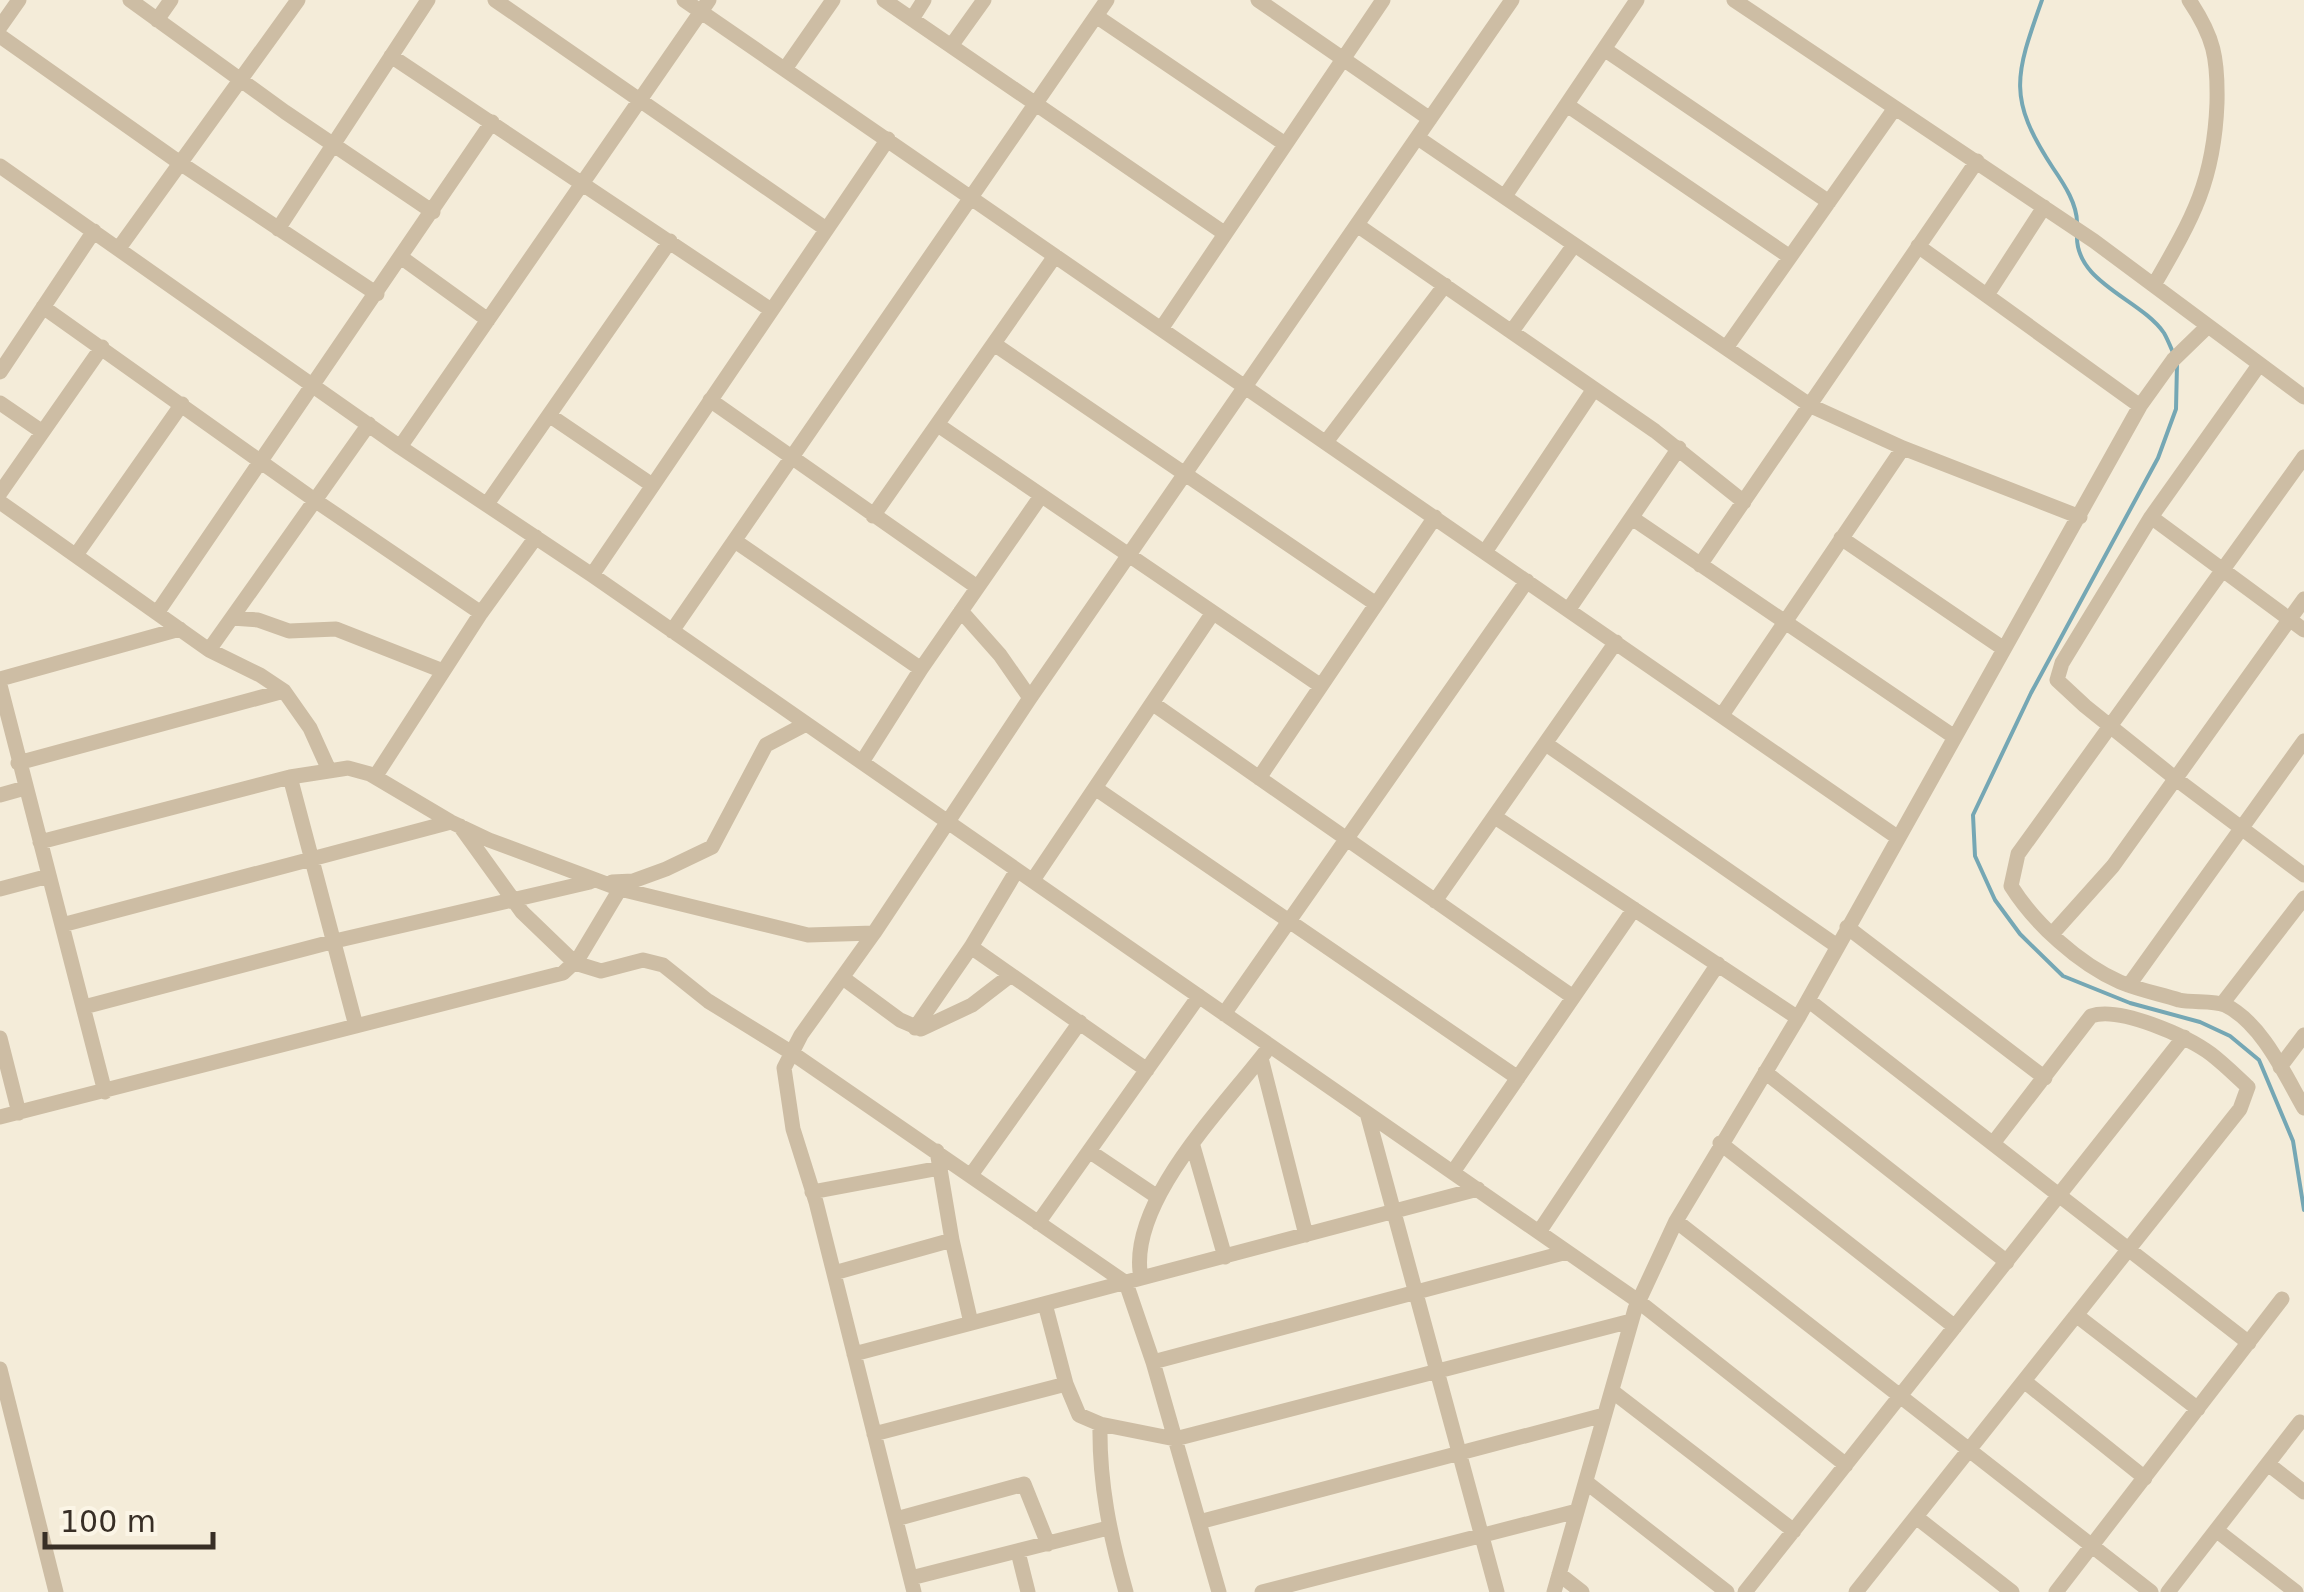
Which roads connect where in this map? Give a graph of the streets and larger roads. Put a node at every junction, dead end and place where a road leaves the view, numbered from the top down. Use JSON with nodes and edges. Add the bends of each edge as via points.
{"nodes":[{"id":1,"x":19,"y":0,"type":"edge"},
{"id":2,"x":130,"y":0,"type":"edge"},
{"id":3,"x":171,"y":0,"type":"edge"},
{"id":4,"x":298,"y":0,"type":"edge"},
{"id":5,"x":428,"y":0,"type":"edge"},
{"id":6,"x":495,"y":0,"type":"edge"},
{"id":7,"x":684,"y":0,"type":"edge"},
{"id":8,"x":833,"y":0,"type":"edge"},
{"id":9,"x":884,"y":0,"type":"edge"},
{"id":10,"x":924,"y":0,"type":"edge"},
{"id":11,"x":984,"y":0,"type":"edge"},
{"id":12,"x":1107,"y":0,"type":"edge"},
{"id":13,"x":1258,"y":0,"type":"edge"},
{"id":14,"x":1382,"y":0,"type":"edge"},
{"id":15,"x":1512,"y":0,"type":"edge"},
{"id":16,"x":1637,"y":0,"type":"edge"},
{"id":17,"x":1734,"y":0,"type":"edge"},
{"id":18,"x":2189,"y":0,"type":"edge"},
{"id":19,"x":705,"y":6,"type":"edge"},
{"id":20,"x":1096,"y":16,"type":"junction"},
{"id":21,"x":912,"y":19,"type":"junction"},
{"id":22,"x":157,"y":20,"type":"junction"},
{"id":23,"x":0,"y":27,"type":"edge"},
{"id":24,"x":0,"y":36,"type":"edge"},
{"id":25,"x":951,"y":46,"type":"junction"},
{"id":26,"x":1604,"y":49,"type":"junction"},
{"id":27,"x":391,"y":56,"type":"junction"},
{"id":28,"x":1343,"y":58,"type":"junction"},
{"id":29,"x":785,"y":69,"type":"junction"},
{"id":30,"x":240,"y":80,"type":"junction"},
{"id":31,"x":638,"y":99,"type":"junction"},
{"id":32,"x":1035,"y":104,"type":"junction"},
{"id":33,"x":1567,"y":104,"type":"junction"},
{"id":34,"x":1895,"y":108,"type":"junction"},
{"id":35,"x":1430,"y":119,"type":"junction"},
{"id":36,"x":492,"y":122,"type":"junction"},
{"id":37,"x":1418,"y":138,"type":"junction"},
{"id":38,"x":888,"y":139,"type":"junction"},
{"id":39,"x":333,"y":144,"type":"junction"},
{"id":40,"x":1285,"y":144,"type":"junction"},
{"id":41,"x":1976,"y":161,"type":"junction"},
{"id":42,"x":180,"y":163,"type":"junction"},
{"id":43,"x":6,"y":170,"type":"edge"},
{"id":44,"x":583,"y":184,"type":"junction"},
{"id":45,"x":0,"y":190,"type":"edge"},
{"id":46,"x":1504,"y":196,"type":"junction"},
{"id":47,"x":971,"y":198,"type":"junction"},
{"id":48,"x":1829,"y":202,"type":"junction"},
{"id":49,"x":2048,"y":210,"type":"junction"},
{"id":50,"x":433,"y":212,"type":"junction"},
{"id":51,"x":1357,"y":225,"type":"junction"},
{"id":52,"x":278,"y":228,"type":"junction"},
{"id":53,"x":826,"y":229,"type":"junction"},
{"id":54,"x":94,"y":230,"type":"junction"},
{"id":55,"x":1224,"y":233,"type":"junction"},
{"id":56,"x":670,"y":241,"type":"junction"},
{"id":57,"x":1574,"y":245,"type":"junction"},
{"id":58,"x":1918,"y":246,"type":"junction"},
{"id":59,"x":119,"y":248,"type":"junction"},
{"id":60,"x":1055,"y":256,"type":"junction"},
{"id":61,"x":1790,"y":257,"type":"junction"},
{"id":62,"x":402,"y":258,"type":"junction"},
{"id":63,"x":1445,"y":286,"type":"junction"},
{"id":64,"x":2154,"y":286,"type":"junction"},
{"id":65,"x":378,"y":294,"type":"junction"},
{"id":66,"x":1986,"y":295,"type":"junction"},
{"id":67,"x":43,"y":307,"type":"junction"},
{"id":68,"x":771,"y":310,"type":"junction"},
{"id":69,"x":488,"y":320,"type":"junction"},
{"id":70,"x":2207,"y":327,"type":"junction"},
{"id":71,"x":1161,"y":329,"type":"junction"},
{"id":72,"x":1512,"y":331,"type":"junction"},
{"id":73,"x":994,"y":344,"type":"junction"},
{"id":74,"x":102,"y":348,"type":"junction"},
{"id":75,"x":1726,"y":348,"type":"junction"},
{"id":76,"x":2259,"y":364,"type":"junction"},
{"id":77,"x":0,"y":372,"type":"edge"},
{"id":78,"x":312,"y":385,"type":"junction"},
{"id":79,"x":1246,"y":387,"type":"junction"},
{"id":80,"x":1594,"y":389,"type":"junction"},
{"id":81,"x":2304,"y":397,"type":"edge"},
{"id":82,"x":710,"y":400,"type":"junction"},
{"id":83,"x":0,"y":403,"type":"edge"},
{"id":84,"x":182,"y":404,"type":"junction"},
{"id":85,"x":1811,"y":406,"type":"junction"},
{"id":86,"x":2140,"y":406,"type":"junction"},
{"id":87,"x":549,"y":415,"type":"junction"},
{"id":88,"x":369,"y":424,"type":"junction"},
{"id":89,"x":938,"y":425,"type":"junction"},
{"id":90,"x":42,"y":431,"type":"junction"},
{"id":91,"x":1326,"y":442,"type":"junction"},
{"id":92,"x":400,"y":447,"type":"junction"},
{"id":93,"x":1679,"y":448,"type":"junction"},
{"id":94,"x":1903,"y":448,"type":"junction"},
{"id":95,"x":2304,"y":456,"type":"edge"},
{"id":96,"x":790,"y":457,"type":"junction"},
{"id":97,"x":260,"y":462,"type":"junction"},
{"id":98,"x":1185,"y":476,"type":"junction"},
{"id":99,"x":652,"y":486,"type":"junction"},
{"id":100,"x":0,"y":493,"type":"edge"},
{"id":101,"x":1041,"y":496,"type":"junction"},
{"id":102,"x":316,"y":501,"type":"junction"},
{"id":103,"x":0,"y":502,"type":"edge"},
{"id":104,"x":1744,"y":502,"type":"junction"},
{"id":105,"x":487,"y":504,"type":"junction"},
{"id":106,"x":873,"y":516,"type":"junction"},
{"id":107,"x":1435,"y":517,"type":"junction"},
{"id":108,"x":2080,"y":517,"type":"junction"},
{"id":109,"x":1632,"y":518,"type":"junction"},
{"id":110,"x":2151,"y":518,"type":"junction"},
{"id":111,"x":536,"y":537,"type":"junction"},
{"id":112,"x":1841,"y":538,"type":"junction"},
{"id":113,"x":735,"y":540,"type":"junction"},
{"id":114,"x":1485,"y":552,"type":"junction"},
{"id":115,"x":76,"y":554,"type":"junction"},
{"id":116,"x":1131,"y":556,"type":"junction"},
{"id":117,"x":1700,"y":565,"type":"junction"},
{"id":118,"x":2221,"y":570,"type":"junction"},
{"id":119,"x":592,"y":574,"type":"junction"},
{"id":120,"x":1527,"y":581,"type":"junction"},
{"id":121,"x":977,"y":587,"type":"junction"},
{"id":122,"x":2304,"y":599,"type":"edge"},
{"id":123,"x":1376,"y":604,"type":"junction"},
{"id":124,"x":1569,"y":609,"type":"junction"},
{"id":125,"x":961,"y":611,"type":"junction"},
{"id":126,"x":157,"y":612,"type":"junction"},
{"id":127,"x":481,"y":613,"type":"junction"},
{"id":128,"x":1212,"y":614,"type":"junction"},
{"id":129,"x":232,"y":618,"type":"junction"},
{"id":130,"x":2290,"y":620,"type":"junction"},
{"id":131,"x":1783,"y":622,"type":"junction"},
{"id":132,"x":180,"y":630,"type":"junction"},
{"id":133,"x":2304,"y":630,"type":"edge"},
{"id":134,"x":672,"y":631,"type":"junction"},
{"id":135,"x":1616,"y":642,"type":"junction"},
{"id":136,"x":2004,"y":649,"type":"junction"},
{"id":137,"x":209,"y":650,"type":"junction"},
{"id":138,"x":922,"y":669,"type":"junction"},
{"id":139,"x":443,"y":671,"type":"junction"},
{"id":140,"x":0,"y":682,"type":"edge"},
{"id":141,"x":1321,"y":686,"type":"junction"},
{"id":142,"x":284,"y":691,"type":"junction"},
{"id":143,"x":1030,"y":698,"type":"junction"},
{"id":144,"x":1152,"y":703,"type":"junction"},
{"id":145,"x":1722,"y":714,"type":"junction"},
{"id":146,"x":806,"y":724,"type":"junction"},
{"id":147,"x":2111,"y":727,"type":"junction"},
{"id":148,"x":1954,"y":736,"type":"junction"},
{"id":149,"x":2304,"y":740,"type":"edge"},
{"id":150,"x":1546,"y":744,"type":"junction"},
{"id":151,"x":862,"y":762,"type":"junction"},
{"id":152,"x":18,"y":763,"type":"junction"},
{"id":153,"x":330,"y":770,"type":"junction"},
{"id":154,"x":375,"y":776,"type":"junction"},
{"id":155,"x":290,"y":778,"type":"junction"},
{"id":156,"x":1259,"y":778,"type":"junction"},
{"id":157,"x":2176,"y":779,"type":"junction"},
{"id":158,"x":26,"y":788,"type":"junction"},
{"id":159,"x":1095,"y":788,"type":"junction"},
{"id":160,"x":0,"y":794,"type":"edge"},
{"id":161,"x":1495,"y":817,"type":"junction"},
{"id":162,"x":947,"y":822,"type":"junction"},
{"id":163,"x":456,"y":824,"type":"junction"},
{"id":164,"x":2241,"y":827,"type":"junction"},
{"id":165,"x":1896,"y":837,"type":"junction"},
{"id":166,"x":1346,"y":839,"type":"junction"},
{"id":167,"x":40,"y":842,"type":"junction"},
{"id":168,"x":311,"y":859,"type":"junction"},
{"id":169,"x":1017,"y":870,"type":"junction"},
{"id":170,"x":2304,"y":875,"type":"edge"},
{"id":171,"x":49,"y":876,"type":"junction"},
{"id":172,"x":1033,"y":880,"type":"junction"},
{"id":173,"x":593,"y":881,"type":"junction"},
{"id":174,"x":0,"y":889,"type":"edge"},
{"id":175,"x":620,"y":890,"type":"junction"},
{"id":176,"x":2304,"y":898,"type":"edge"},
{"id":177,"x":513,"y":900,"type":"junction"},
{"id":178,"x":1435,"y":901,"type":"junction"},
{"id":179,"x":1634,"y":909,"type":"junction"},
{"id":180,"x":1289,"y":921,"type":"junction"},
{"id":181,"x":62,"y":926,"type":"junction"},
{"id":182,"x":1847,"y":927,"type":"junction"},
{"id":183,"x":874,"y":933,"type":"junction"},
{"id":184,"x":2053,"y":933,"type":"junction"},
{"id":185,"x":335,"y":941,"type":"junction"},
{"id":186,"x":971,"y":946,"type":"junction"},
{"id":187,"x":1838,"y":946,"type":"junction"},
{"id":188,"x":575,"y":963,"type":"junction"},
{"id":189,"x":1718,"y":964,"type":"junction"},
{"id":190,"x":1011,"y":975,"type":"junction"},
{"id":191,"x":843,"y":978,"type":"junction"},
{"id":192,"x":2130,"y":985,"type":"junction"},
{"id":193,"x":1199,"y":996,"type":"junction"},
{"id":194,"x":1574,"y":997,"type":"junction"},
{"id":195,"x":1808,"y":1000,"type":"junction"},
{"id":196,"x":2222,"y":1004,"type":"junction"},
{"id":197,"x":84,"y":1006,"type":"junction"},
{"id":198,"x":1224,"y":1014,"type":"junction"},
{"id":199,"x":1798,"y":1018,"type":"junction"},
{"id":200,"x":1080,"y":1022,"type":"junction"},
{"id":201,"x":356,"y":1026,"type":"junction"},
{"id":202,"x":914,"y":1028,"type":"junction"},
{"id":203,"x":2304,"y":1036,"type":"edge"},
{"id":204,"x":2184,"y":1037,"type":"junction"},
{"id":205,"x":0,"y":1038,"type":"edge"},
{"id":206,"x":1265,"y":1052,"type":"junction"},
{"id":207,"x":792,"y":1053,"type":"junction"},
{"id":208,"x":2280,"y":1067,"type":"junction"},
{"id":209,"x":1147,"y":1070,"type":"junction"},
{"id":210,"x":1765,"y":1072,"type":"junction"},
{"id":211,"x":1518,"y":1078,"type":"junction"},
{"id":212,"x":2045,"y":1078,"type":"junction"},
{"id":213,"x":105,"y":1092,"type":"junction"},
{"id":214,"x":2304,"y":1108,"type":"edge"},
{"id":215,"x":19,"y":1113,"type":"junction"},
{"id":216,"x":1367,"y":1113,"type":"junction"},
{"id":217,"x":0,"y":1117,"type":"edge"},
{"id":218,"x":1994,"y":1142,"type":"junction"},
{"id":219,"x":1720,"y":1143,"type":"junction"},
{"id":220,"x":1193,"y":1146,"type":"junction"},
{"id":221,"x":1089,"y":1151,"type":"junction"},
{"id":222,"x":938,"y":1160,"type":"junction"},
{"id":223,"x":1453,"y":1172,"type":"junction"},
{"id":224,"x":971,"y":1176,"type":"junction"},
{"id":225,"x":1478,"y":1190,"type":"junction"},
{"id":226,"x":812,"y":1192,"type":"junction"},
{"id":227,"x":2060,"y":1195,"type":"junction"},
{"id":228,"x":1156,"y":1196,"type":"junction"},
{"id":229,"x":1394,"y":1212,"type":"junction"},
{"id":230,"x":1676,"y":1221,"type":"junction"},
{"id":231,"x":1038,"y":1224,"type":"junction"},
{"id":232,"x":1539,"y":1232,"type":"junction"},
{"id":233,"x":1306,"y":1235,"type":"junction"},
{"id":234,"x":952,"y":1240,"type":"junction"},
{"id":235,"x":2129,"y":1249,"type":"junction"},
{"id":236,"x":1567,"y":1252,"type":"junction"},
{"id":237,"x":1225,"y":1257,"type":"junction"},
{"id":238,"x":2007,"y":1262,"type":"junction"},
{"id":239,"x":834,"y":1273,"type":"junction"},
{"id":240,"x":1134,"y":1280,"type":"junction"},
{"id":241,"x":1416,"y":1292,"type":"junction"},
{"id":242,"x":2282,"y":1299,"type":"dead end"},
{"id":243,"x":1638,"y":1301,"type":"junction"},
{"id":244,"x":1046,"y":1304,"type":"junction"},
{"id":245,"x":2076,"y":1315,"type":"junction"},
{"id":246,"x":1631,"y":1321,"type":"junction"},
{"id":247,"x":972,"y":1323,"type":"junction"},
{"id":248,"x":1955,"y":1328,"type":"junction"},
{"id":249,"x":2249,"y":1343,"type":"junction"},
{"id":250,"x":854,"y":1354,"type":"junction"},
{"id":251,"x":1153,"y":1362,"type":"junction"},
{"id":252,"x":0,"y":1369,"type":"edge"},
{"id":253,"x":1438,"y":1371,"type":"junction"},
{"id":254,"x":2024,"y":1381,"type":"junction"},
{"id":255,"x":1066,"y":1384,"type":"junction"},
{"id":256,"x":1612,"y":1391,"type":"junction"},
{"id":257,"x":1900,"y":1396,"type":"junction"},
{"id":258,"x":2198,"y":1409,"type":"junction"},
{"id":259,"x":1604,"y":1415,"type":"junction"},
{"id":260,"x":2300,"y":1422,"type":"dead end"},
{"id":261,"x":1100,"y":1424,"type":"junction"},
{"id":262,"x":874,"y":1434,"type":"junction"},
{"id":263,"x":1175,"y":1439,"type":"junction"},
{"id":264,"x":1969,"y":1450,"type":"junction"},
{"id":265,"x":1460,"y":1453,"type":"junction"},
{"id":266,"x":2268,"y":1464,"type":"junction"},
{"id":267,"x":1846,"y":1465,"type":"junction"},
{"id":268,"x":2146,"y":1478,"type":"junction"},
{"id":269,"x":1586,"y":1482,"type":"junction"},
{"id":270,"x":2304,"y":1492,"type":"edge"},
{"id":271,"x":1577,"y":1510,"type":"junction"},
{"id":272,"x":1916,"y":1517,"type":"junction"},
{"id":273,"x":896,"y":1518,"type":"junction"},
{"id":274,"x":1199,"y":1522,"type":"junction"},
{"id":275,"x":1108,"y":1528,"type":"junction"},
{"id":276,"x":2216,"y":1530,"type":"junction"},
{"id":277,"x":1794,"y":1531,"type":"junction"},
{"id":278,"x":1481,"y":1535,"type":"junction"},
{"id":279,"x":1048,"y":1544,"type":"junction"},
{"id":280,"x":2092,"y":1546,"type":"junction"},
{"id":281,"x":1018,"y":1552,"type":"junction"},
{"id":282,"x":1559,"y":1574,"type":"junction"},
{"id":283,"x":913,"y":1585,"type":"edge"},
{"id":284,"x":1864,"y":1589,"type":"edge"},
{"id":285,"x":56,"y":1592,"type":"edge"},
{"id":286,"x":1028,"y":1592,"type":"edge"},
{"id":287,"x":1126,"y":1592,"type":"edge"},
{"id":288,"x":1220,"y":1592,"type":"edge"},
{"id":289,"x":1262,"y":1592,"type":"edge"},
{"id":290,"x":1497,"y":1592,"type":"edge"},
{"id":291,"x":1554,"y":1592,"type":"edge"},
{"id":292,"x":1582,"y":1592,"type":"edge"},
{"id":293,"x":1727,"y":1592,"type":"edge"},
{"id":294,"x":1746,"y":1592,"type":"edge"},
{"id":295,"x":2012,"y":1592,"type":"edge"},
{"id":296,"x":2056,"y":1592,"type":"edge"},
{"id":297,"x":2151,"y":1592,"type":"edge"},
{"id":298,"x":2168,"y":1592,"type":"edge"},
{"id":299,"x":2296,"y":1592,"type":"edge"}],
"edges":[{"from":1,"to":23,"type":"street"},
{"from":2,"to":22,"type":"street"},
{"from":3,"to":22,"type":"street"},
{"from":4,"to":30,"type":"street"},
{"from":5,"to":27,"type":"street"},
{"from":6,"to":31,"type":"street"},
{"from":7,"to":19,"type":"street"},
{"from":8,"to":29,"type":"street"},
{"from":9,"to":21,"type":"street"},
{"from":10,"to":21,"type":"street"},
{"from":11,"to":25,"type":"street"},
{"from":12,"to":20,"type":"street"},
{"from":13,"to":28,"type":"street"},
{"from":14,"to":28,"type":"street"},
{"from":15,"to":35,"type":"street"},
{"from":16,"to":26,"type":"street"},
{"from":17,"to":34,"type":"street"},
{"from":18,"to":64,"type":"street","via":[[2217,53],[2213,158],[2188,225]]},
{"from":19,"to":29,"type":"street"},
{"from":19,"to":31,"type":"street"},
{"from":20,"to":32,"type":"street"},
{"from":20,"to":40,"type":"street"},
{"from":21,"to":25,"type":"street"},
{"from":22,"to":30,"type":"street"},
{"from":24,"to":42,"type":"street"},
{"from":25,"to":32,"type":"street"},
{"from":26,"to":33,"type":"street"},
{"from":26,"to":48,"type":"street"},
{"from":27,"to":36,"type":"street"},
{"from":27,"to":39,"type":"street"},
{"from":28,"to":35,"type":"street"},
{"from":28,"to":40,"type":"street"},
{"from":29,"to":38,"type":"street"},
{"from":30,"to":39,"type":"street"},
{"from":30,"to":42,"type":"street"},
{"from":31,"to":44,"type":"street"},
{"from":31,"to":53,"type":"street"},
{"from":32,"to":47,"type":"street"},
{"from":32,"to":55,"type":"street"},
{"from":33,"to":46,"type":"street"},
{"from":33,"to":61,"type":"street"},
{"from":34,"to":41,"type":"street"},
{"from":34,"to":48,"type":"street"},
{"from":35,"to":37,"type":"street"},
{"from":36,"to":44,"type":"street"},
{"from":36,"to":50,"type":"street"},
{"from":37,"to":46,"type":"street"},
{"from":37,"to":51,"type":"street"},
{"from":38,"to":47,"type":"street"},
{"from":38,"to":53,"type":"street"},
{"from":39,"to":50,"type":"street"},
{"from":39,"to":52,"type":"street"},
{"from":40,"to":55,"type":"street"},
{"from":41,"to":49,"type":"street"},
{"from":41,"to":58,"type":"street"},
{"from":42,"to":52,"type":"street"},
{"from":42,"to":59,"type":"street"},
{"from":43,"to":45,"type":"street"},
{"from":43,"to":54,"type":"street"},
{"from":44,"to":56,"type":"street"},
{"from":44,"to":69,"type":"street"},
{"from":46,"to":57,"type":"street"},
{"from":47,"to":60,"type":"street"},
{"from":47,"to":96,"type":"street"},
{"from":48,"to":61,"type":"street"},
{"from":49,"to":64,"type":"street"},
{"from":49,"to":66,"type":"street"},
{"from":50,"to":62,"type":"street"},
{"from":51,"to":63,"type":"street"},
{"from":51,"to":79,"type":"street"},
{"from":52,"to":65,"type":"street"},
{"from":53,"to":68,"type":"street"},
{"from":54,"to":59,"type":"street"},
{"from":54,"to":67,"type":"street"},
{"from":55,"to":71,"type":"street"},
{"from":56,"to":68,"type":"street"},
{"from":56,"to":87,"type":"street"},
{"from":57,"to":72,"type":"street"},
{"from":57,"to":75,"type":"street"},
{"from":58,"to":66,"type":"street"},
{"from":58,"to":85,"type":"street"},
{"from":59,"to":78,"type":"street"},
{"from":60,"to":71,"type":"street"},
{"from":60,"to":73,"type":"street"},
{"from":61,"to":75,"type":"street"},
{"from":62,"to":65,"type":"street"},
{"from":62,"to":69,"type":"street"},
{"from":63,"to":72,"type":"street"},
{"from":63,"to":91,"type":"street"},
{"from":64,"to":70,"type":"street"},
{"from":65,"to":78,"type":"street"},
{"from":66,"to":86,"type":"street"},
{"from":67,"to":74,"type":"street"},
{"from":67,"to":77,"type":"street"},
{"from":68,"to":82,"type":"street"},
{"from":69,"to":92,"type":"street"},
{"from":70,"to":76,"type":"street"},
{"from":70,"to":86,"type":"street"},
{"from":71,"to":79,"type":"street"},
{"from":72,"to":80,"type":"street"},
{"from":73,"to":89,"type":"street"},
{"from":73,"to":98,"type":"street"},
{"from":74,"to":84,"type":"street"},
{"from":74,"to":90,"type":"street"},
{"from":75,"to":85,"type":"street"},
{"from":76,"to":81,"type":"street"},
{"from":76,"to":110,"type":"street"},
{"from":78,"to":88,"type":"street"},
{"from":78,"to":97,"type":"street"},
{"from":79,"to":91,"type":"street"},
{"from":79,"to":98,"type":"street"},
{"from":80,"to":93,"type":"street"},
{"from":80,"to":114,"type":"street"},
{"from":82,"to":96,"type":"street"},
{"from":82,"to":99,"type":"street"},
{"from":83,"to":90,"type":"street"},
{"from":84,"to":97,"type":"street"},
{"from":84,"to":115,"type":"street"},
{"from":85,"to":94,"type":"street"},
{"from":85,"to":104,"type":"street"},
{"from":86,"to":108,"type":"street"},
{"from":87,"to":99,"type":"street"},
{"from":87,"to":105,"type":"street"},
{"from":88,"to":92,"type":"street"},
{"from":88,"to":102,"type":"street"},
{"from":89,"to":101,"type":"street"},
{"from":89,"to":106,"type":"street"},
{"from":90,"to":100,"type":"street"},
{"from":91,"to":107,"type":"street"},
{"from":92,"to":105,"type":"street"},
{"from":93,"to":104,"type":"street"},
{"from":93,"to":109,"type":"street"},
{"from":94,"to":108,"type":"street"},
{"from":94,"to":112,"type":"street"},
{"from":95,"to":118,"type":"street"},
{"from":96,"to":106,"type":"street"},
{"from":96,"to":113,"type":"street"},
{"from":97,"to":102,"type":"street"},
{"from":97,"to":126,"type":"street"},
{"from":98,"to":116,"type":"street"},
{"from":98,"to":123,"type":"street"},
{"from":99,"to":119,"type":"street"},
{"from":101,"to":116,"type":"street"},
{"from":101,"to":121,"type":"street"},
{"from":102,"to":127,"type":"street"},
{"from":102,"to":129,"type":"street"},
{"from":103,"to":115,"type":"street"},
{"from":104,"to":117,"type":"street"},
{"from":105,"to":111,"type":"street"},
{"from":106,"to":121,"type":"street"},
{"from":107,"to":114,"type":"street"},
{"from":107,"to":123,"type":"street"},
{"from":108,"to":136,"type":"street"},
{"from":109,"to":117,"type":"street"},
{"from":109,"to":124,"type":"street"},
{"from":110,"to":118,"type":"street"},
{"from":110,"to":147,"type":"street","via":[[2058,673],[2062,687]]},
{"from":111,"to":119,"type":"street"},
{"from":111,"to":127,"type":"street"},
{"from":112,"to":131,"type":"street"},
{"from":112,"to":136,"type":"street"},
{"from":113,"to":134,"type":"street"},
{"from":113,"to":138,"type":"street"},
{"from":114,"to":120,"type":"street"},
{"from":115,"to":126,"type":"street"},
{"from":116,"to":128,"type":"street"},
{"from":116,"to":143,"type":"street"},
{"from":117,"to":131,"type":"street"},
{"from":118,"to":130,"type":"street"},
{"from":118,"to":147,"type":"street"},
{"from":119,"to":134,"type":"street"},
{"from":120,"to":124,"type":"street"},
{"from":120,"to":166,"type":"street"},
{"from":121,"to":125,"type":"street"},
{"from":122,"to":130,"type":"street"},
{"from":123,"to":141,"type":"street"},
{"from":124,"to":135,"type":"street"},
{"from":125,"to":138,"type":"street"},
{"from":125,"to":143,"type":"street"},
{"from":126,"to":132,"type":"street"},
{"from":127,"to":139,"type":"street"},
{"from":128,"to":141,"type":"street"},
{"from":128,"to":144,"type":"street"},
{"from":129,"to":137,"type":"street"},
{"from":129,"to":139,"type":"street","via":[[289,631],[336,628]]},
{"from":130,"to":133,"type":"street"},
{"from":130,"to":157,"type":"street"},
{"from":131,"to":145,"type":"street"},
{"from":131,"to":148,"type":"street"},
{"from":132,"to":137,"type":"street"},
{"from":132,"to":140,"type":"street"},
{"from":134,"to":146,"type":"street"},
{"from":135,"to":145,"type":"street"},
{"from":135,"to":150,"type":"street"},
{"from":136,"to":148,"type":"street"},
{"from":137,"to":142,"type":"street"},
{"from":138,"to":151,"type":"street"},
{"from":139,"to":154,"type":"street"},
{"from":140,"to":152,"type":"street"},
{"from":141,"to":156,"type":"street"},
{"from":142,"to":152,"type":"street"},
{"from":142,"to":153,"type":"street"},
{"from":143,"to":162,"type":"street"},
{"from":144,"to":156,"type":"street"},
{"from":144,"to":159,"type":"street"},
{"from":145,"to":165,"type":"street"},
{"from":146,"to":151,"type":"street"},
{"from":146,"to":173,"type":"street","via":[[766,745],[708,850],[632,880]]},
{"from":147,"to":157,"type":"street"},
{"from":147,"to":184,"type":"street","via":[[2014,868],[2011,886],[2022,905]]},
{"from":148,"to":165,"type":"street"},
{"from":149,"to":164,"type":"street"},
{"from":150,"to":161,"type":"street"},
{"from":150,"to":187,"type":"street"},
{"from":151,"to":162,"type":"street"},
{"from":152,"to":158,"type":"street"},
{"from":153,"to":154,"type":"street"},
{"from":153,"to":155,"type":"street"},
{"from":154,"to":163,"type":"street"},
{"from":155,"to":167,"type":"street"},
{"from":155,"to":168,"type":"street"},
{"from":156,"to":166,"type":"street"},
{"from":157,"to":164,"type":"street"},
{"from":157,"to":184,"type":"street","via":[[2113,866]]},
{"from":158,"to":160,"type":"street"},
{"from":158,"to":167,"type":"street"},
{"from":159,"to":172,"type":"street"},
{"from":159,"to":180,"type":"street"},
{"from":161,"to":178,"type":"street"},
{"from":161,"to":179,"type":"street"},
{"from":162,"to":169,"type":"street"},
{"from":162,"to":183,"type":"street"},
{"from":163,"to":168,"type":"street"},
{"from":163,"to":173,"type":"street"},
{"from":163,"to":177,"type":"street"},
{"from":164,"to":170,"type":"street"},
{"from":164,"to":192,"type":"street"},
{"from":165,"to":182,"type":"street"},
{"from":166,"to":178,"type":"street"},
{"from":166,"to":180,"type":"street"},
{"from":167,"to":171,"type":"street"},
{"from":168,"to":181,"type":"street"},
{"from":168,"to":185,"type":"street"},
{"from":169,"to":172,"type":"street"},
{"from":169,"to":186,"type":"street"},
{"from":171,"to":174,"type":"street"},
{"from":171,"to":181,"type":"street"},
{"from":172,"to":193,"type":"street"},
{"from":173,"to":175,"type":"street"},
{"from":173,"to":177,"type":"street"},
{"from":175,"to":183,"type":"street","via":[[808,935]]},
{"from":175,"to":188,"type":"street"},
{"from":176,"to":196,"type":"street"},
{"from":177,"to":185,"type":"street"},
{"from":177,"to":188,"type":"street"},
{"from":178,"to":194,"type":"street"},
{"from":179,"to":189,"type":"street"},
{"from":179,"to":194,"type":"street"},
{"from":180,"to":198,"type":"street"},
{"from":180,"to":211,"type":"street"},
{"from":181,"to":197,"type":"street"},
{"from":182,"to":187,"type":"street"},
{"from":182,"to":212,"type":"street"},
{"from":183,"to":191,"type":"street"},
{"from":184,"to":192,"type":"street","via":[[2075,954]]},
{"from":185,"to":197,"type":"street"},
{"from":185,"to":201,"type":"street"},
{"from":186,"to":190,"type":"street"},
{"from":186,"to":202,"type":"street"},
{"from":187,"to":195,"type":"street"},
{"from":188,"to":201,"type":"street","via":[[556,976]]},
{"from":188,"to":207,"type":"street","via":[[600,971],[656,962]]},
{"from":189,"to":199,"type":"street"},
{"from":189,"to":232,"type":"street"},
{"from":190,"to":200,"type":"street"},
{"from":190,"to":202,"type":"street","via":[[960,1012]]},
{"from":191,"to":202,"type":"street"},
{"from":191,"to":207,"type":"street"},
{"from":192,"to":196,"type":"street"},
{"from":193,"to":198,"type":"street"},
{"from":193,"to":209,"type":"street"},
{"from":194,"to":211,"type":"street"},
{"from":195,"to":199,"type":"street"},
{"from":195,"to":218,"type":"street"},
{"from":196,"to":208,"type":"street","via":[[2244,1019]]},
{"from":197,"to":213,"type":"street"},
{"from":198,"to":206,"type":"street"},
{"from":199,"to":210,"type":"street"},
{"from":200,"to":209,"type":"street"},
{"from":200,"to":224,"type":"street"},
{"from":201,"to":213,"type":"street"},
{"from":203,"to":208,"type":"street"},
{"from":204,"to":212,"type":"street","via":[[2100,1013],[2090,1016]]},
{"from":204,"to":227,"type":"street"},
{"from":204,"to":235,"type":"street","via":[[2248,1086],[2248,1096]]},
{"from":205,"to":215,"type":"street"},
{"from":206,"to":216,"type":"street"},
{"from":206,"to":220,"type":"street"},
{"from":206,"to":233,"type":"street"},
{"from":207,"to":222,"type":"street"},
{"from":207,"to":226,"type":"street","via":[[784,1078]]},
{"from":208,"to":214,"type":"street"},
{"from":209,"to":221,"type":"street"},
{"from":210,"to":219,"type":"street"},
{"from":210,"to":238,"type":"street"},
{"from":211,"to":223,"type":"street"},
{"from":212,"to":218,"type":"street"},
{"from":213,"to":215,"type":"street"},
{"from":215,"to":217,"type":"street"},
{"from":216,"to":223,"type":"street"},
{"from":216,"to":229,"type":"street"},
{"from":218,"to":227,"type":"street"},
{"from":219,"to":230,"type":"street"},
{"from":219,"to":248,"type":"street"},
{"from":220,"to":228,"type":"street"},
{"from":220,"to":237,"type":"street"},
{"from":221,"to":228,"type":"street"},
{"from":221,"to":231,"type":"street"},
{"from":222,"to":224,"type":"street"},
{"from":222,"to":226,"type":"street"},
{"from":222,"to":234,"type":"street"},
{"from":223,"to":225,"type":"street"},
{"from":224,"to":231,"type":"street"},
{"from":225,"to":229,"type":"street"},
{"from":225,"to":232,"type":"street"},
{"from":226,"to":239,"type":"street"},
{"from":227,"to":235,"type":"street"},
{"from":227,"to":238,"type":"street"},
{"from":228,"to":240,"type":"street"},
{"from":229,"to":233,"type":"street"},
{"from":229,"to":241,"type":"street"},
{"from":230,"to":243,"type":"street"},
{"from":230,"to":257,"type":"street"},
{"from":231,"to":240,"type":"street"},
{"from":232,"to":236,"type":"street"},
{"from":233,"to":237,"type":"street"},
{"from":234,"to":239,"type":"street"},
{"from":234,"to":247,"type":"street"},
{"from":235,"to":245,"type":"street"},
{"from":235,"to":249,"type":"street"},
{"from":236,"to":241,"type":"street"},
{"from":236,"to":243,"type":"street"},
{"from":237,"to":240,"type":"street"},
{"from":238,"to":248,"type":"street"},
{"from":239,"to":250,"type":"street"},
{"from":240,"to":244,"type":"street"},
{"from":240,"to":251,"type":"street"},
{"from":241,"to":251,"type":"street"},
{"from":241,"to":253,"type":"street"},
{"from":242,"to":249,"type":"street"},
{"from":243,"to":246,"type":"street"},
{"from":243,"to":267,"type":"street"},
{"from":244,"to":247,"type":"street"},
{"from":244,"to":255,"type":"street"},
{"from":245,"to":254,"type":"street"},
{"from":245,"to":258,"type":"street"},
{"from":246,"to":253,"type":"street"},
{"from":246,"to":256,"type":"street"},
{"from":247,"to":250,"type":"street"},
{"from":248,"to":257,"type":"street"},
{"from":249,"to":258,"type":"street"},
{"from":250,"to":262,"type":"street"},
{"from":251,"to":263,"type":"street"},
{"from":252,"to":285,"type":"street"},
{"from":253,"to":263,"type":"street"},
{"from":253,"to":265,"type":"street"},
{"from":254,"to":264,"type":"street"},
{"from":254,"to":268,"type":"street"},
{"from":255,"to":261,"type":"street","via":[[1079,1414]]},
{"from":255,"to":262,"type":"street"},
{"from":256,"to":259,"type":"street"},
{"from":256,"to":277,"type":"street"},
{"from":257,"to":264,"type":"street"},
{"from":257,"to":267,"type":"street"},
{"from":258,"to":268,"type":"street"},
{"from":259,"to":265,"type":"street"},
{"from":259,"to":269,"type":"street"},
{"from":260,"to":266,"type":"street"},
{"from":261,"to":263,"type":"street"},
{"from":261,"to":275,"type":"street"},
{"from":262,"to":273,"type":"street"},
{"from":263,"to":274,"type":"street"},
{"from":264,"to":272,"type":"street"},
{"from":264,"to":280,"type":"street"},
{"from":265,"to":274,"type":"street"},
{"from":265,"to":278,"type":"street"},
{"from":266,"to":270,"type":"street"},
{"from":266,"to":276,"type":"street"},
{"from":267,"to":277,"type":"street"},
{"from":268,"to":280,"type":"street"},
{"from":269,"to":271,"type":"street"},
{"from":269,"to":293,"type":"street"},
{"from":271,"to":278,"type":"street"},
{"from":271,"to":282,"type":"street"},
{"from":272,"to":284,"type":"street"},
{"from":272,"to":295,"type":"street"},
{"from":273,"to":279,"type":"street","via":[[1024,1484]]},
{"from":273,"to":283,"type":"street"},
{"from":274,"to":288,"type":"street"},
{"from":275,"to":279,"type":"street"},
{"from":275,"to":287,"type":"street"},
{"from":276,"to":298,"type":"street"},
{"from":276,"to":299,"type":"street"},
{"from":277,"to":294,"type":"street"},
{"from":278,"to":289,"type":"street"},
{"from":278,"to":290,"type":"street"},
{"from":279,"to":281,"type":"street"},
{"from":280,"to":296,"type":"street"},
{"from":280,"to":297,"type":"street"},
{"from":281,"to":283,"type":"street"},
{"from":281,"to":286,"type":"street"},
{"from":282,"to":291,"type":"street"},
{"from":282,"to":292,"type":"street"}]}
